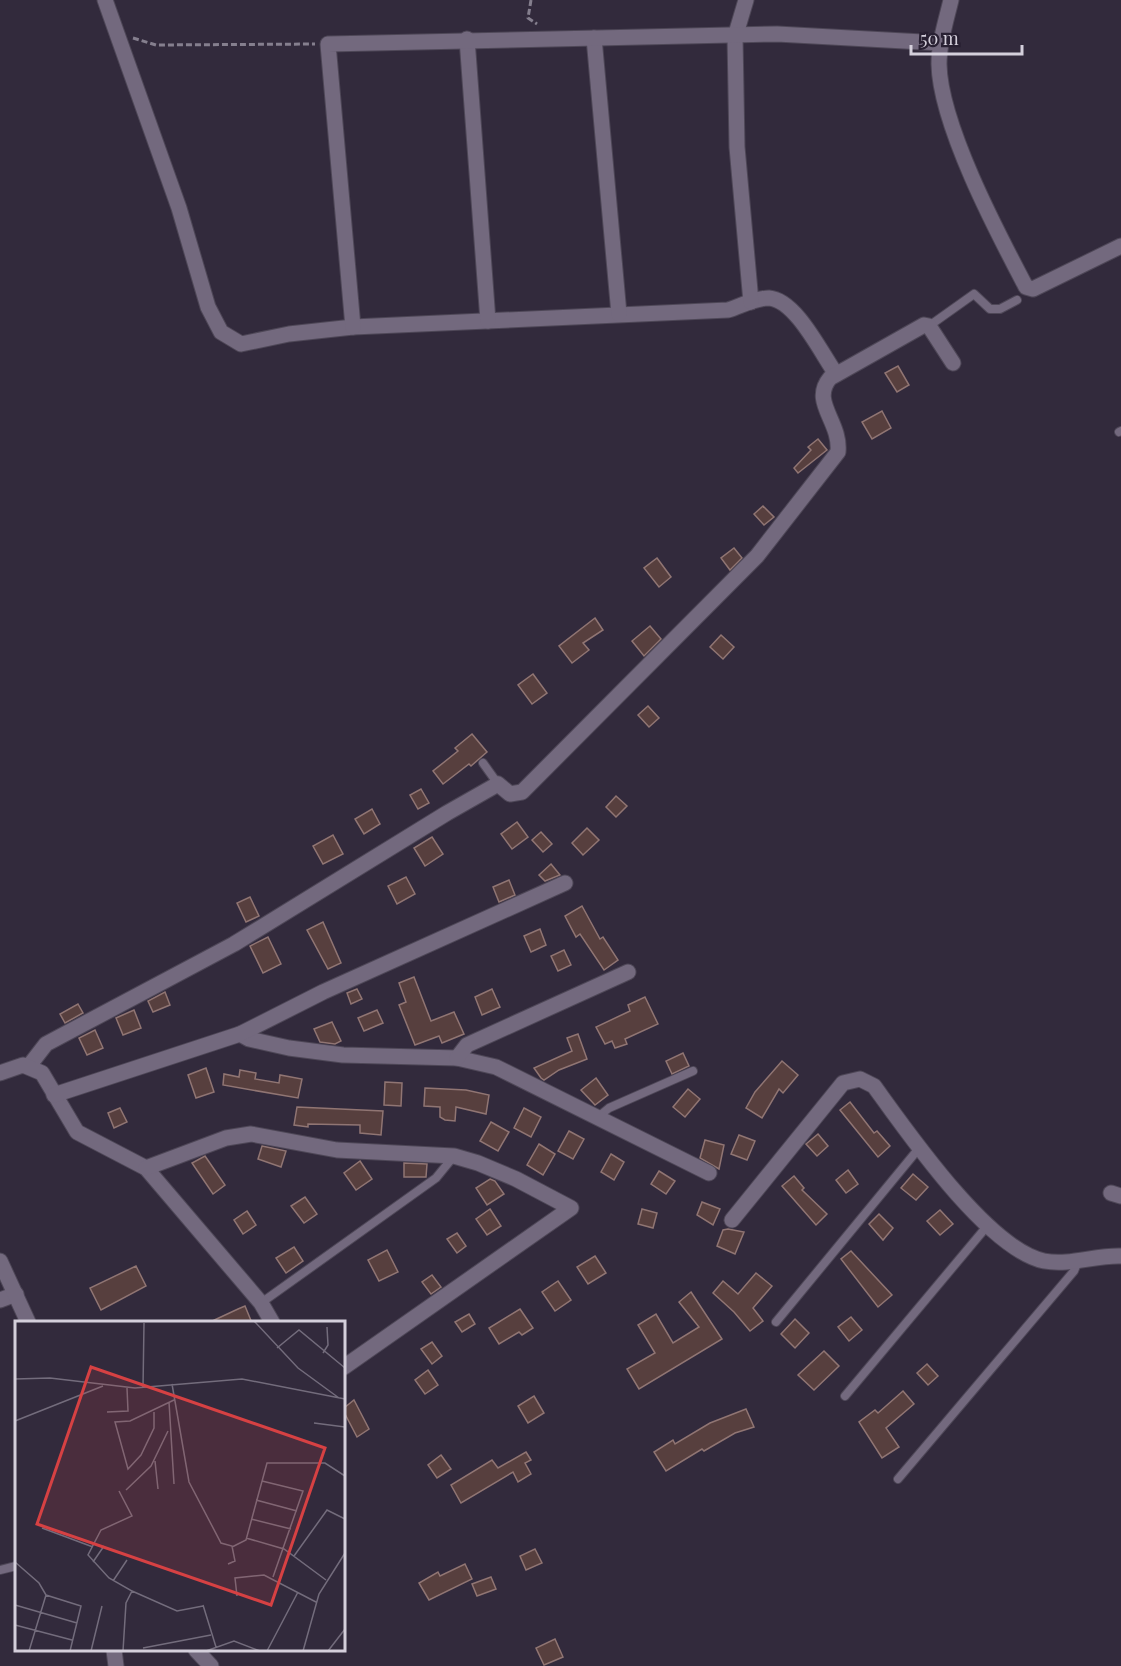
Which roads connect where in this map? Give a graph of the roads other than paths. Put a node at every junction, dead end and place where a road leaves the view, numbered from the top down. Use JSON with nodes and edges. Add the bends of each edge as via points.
{"nodes":[{"id":1,"x":105,"y":0,"type":"edge"},
{"id":2,"x":746,"y":0,"type":"edge"},
{"id":3,"x":951,"y":0,"type":"edge"},
{"id":4,"x":735,"y":37,"type":"junction"},
{"id":5,"x":594,"y":38,"type":"junction"},
{"id":6,"x":467,"y":39,"type":"junction"},
{"id":7,"x":941,"y":43,"type":"junction"},
{"id":8,"x":1121,"y":246,"type":"edge"},
{"id":9,"x":1017,"y":300,"type":"dead end"},
{"id":10,"x":751,"y":302,"type":"junction"},
{"id":11,"x":619,"y":314,"type":"junction"},
{"id":12,"x":488,"y":321,"type":"junction"},
{"id":13,"x":929,"y":326,"type":"junction"},
{"id":14,"x":353,"y":327,"type":"junction"},
{"id":15,"x":954,"y":363,"type":"dead end"},
{"id":16,"x":836,"y":374,"type":"junction"},
{"id":17,"x":483,"y":763,"type":"dead end"},
{"id":18,"x":498,"y":784,"type":"junction"},
{"id":19,"x":566,"y":883,"type":"dead end"},
{"id":20,"x":628,"y":972,"type":"dead end"},
{"id":21,"x":240,"y":1034,"type":"junction"},
{"id":22,"x":457,"y":1058,"type":"junction"},
{"id":23,"x":29,"y":1066,"type":"junction"},
{"id":24,"x":693,"y":1071,"type":"dead end"},
{"id":25,"x":0,"y":1073,"type":"edge"},
{"id":26,"x":54,"y":1095,"type":"junction"},
{"id":27,"x":598,"y":1117,"type":"junction"},
{"id":28,"x":920,"y":1147,"type":"junction"},
{"id":29,"x":454,"y":1156,"type":"junction"},
{"id":30,"x":146,"y":1168,"type":"junction"},
{"id":31,"x":709,"y":1173,"type":"dead end"},
{"id":32,"x":732,"y":1220,"type":"dead end"},
{"id":33,"x":988,"y":1225,"type":"junction"},
{"id":34,"x":1121,"y":1256,"type":"edge"},
{"id":35,"x":1078,"y":1260,"type":"junction"},
{"id":36,"x":0,"y":1261,"type":"edge"},
{"id":37,"x":16,"y":1294,"type":"junction"},
{"id":38,"x":0,"y":1300,"type":"edge"},
{"id":39,"x":261,"y":1303,"type":"junction"},
{"id":40,"x":27,"y":1321,"type":"edge"},
{"id":41,"x":272,"y":1321,"type":"edge"},
{"id":42,"x":776,"y":1322,"type":"dead end"},
{"id":43,"x":345,"y":1366,"type":"edge"},
{"id":44,"x":844,"y":1396,"type":"dead end"},
{"id":45,"x":898,"y":1479,"type":"dead end"},
{"id":46,"x":15,"y":1566,"type":"edge"},
{"id":47,"x":0,"y":1570,"type":"edge"},
{"id":48,"x":114,"y":1651,"type":"edge"},
{"id":49,"x":197,"y":1651,"type":"edge"},
{"id":50,"x":116,"y":1666,"type":"edge"},
{"id":51,"x":211,"y":1666,"type":"edge"}],
"edges":[{"from":1,"to":14,"type":"street","via":[[179,208],[208,307],[220,332],[241,344]]},
{"from":2,"to":4,"type":"street"},
{"from":3,"to":7,"type":"street"},
{"from":4,"to":5,"type":"street"},
{"from":4,"to":7,"type":"street","via":[[777,34]]},
{"from":4,"to":10,"type":"street","via":[[737,147]]},
{"from":5,"to":6,"type":"street"},
{"from":5,"to":11,"type":"street"},
{"from":6,"to":12,"type":"street"},
{"from":6,"to":14,"type":"street","via":[[328,44]]},
{"from":7,"to":8,"type":"street","via":[[940,76],[952,123],[1026,287],[1033,289]]},
{"from":9,"to":13,"type":"lane","via":[[1000,309],[990,309],[974,294]]},
{"from":10,"to":11,"type":"street","via":[[728,310]]},
{"from":10,"to":16,"type":"street","via":[[773,299],[790,307]]},
{"from":11,"to":12,"type":"street"},
{"from":12,"to":14,"type":"street"},
{"from":13,"to":15,"type":"street"},
{"from":13,"to":16,"type":"street","via":[[915,328]]},
{"from":16,"to":18,"type":"street","via":[[826,383],[822,400],[836,427],[838,452],[757,556],[522,792],[510,794]]},
{"from":17,"to":18,"type":"lane"},
{"from":18,"to":23,"type":"street","via":[[234,944],[46,1044]]},
{"from":19,"to":21,"type":"street","via":[[323,992]]},
{"from":20,"to":22,"type":"street","via":[[467,1045]]},
{"from":21,"to":22,"type":"street","via":[[289,1048],[343,1054]]},
{"from":21,"to":26,"type":"street"},
{"from":22,"to":27,"type":"street","via":[[515,1074]]},
{"from":23,"to":25,"type":"street","via":[[16,1066]]},
{"from":23,"to":26,"type":"street","via":[[42,1074]]},
{"from":24,"to":27,"type":"lane","via":[[609,1108]]},
{"from":26,"to":30,"type":"street","via":[[77,1132]]},
{"from":27,"to":31,"type":"street"},
{"from":28,"to":32,"type":"street","via":[[874,1086],[860,1079],[848,1080]]},
{"from":28,"to":33,"type":"street"},
{"from":28,"to":42,"type":"lane"},
{"from":29,"to":30,"type":"street","via":[[337,1150],[251,1134],[226,1138]]},
{"from":29,"to":39,"type":"lane","via":[[436,1178]]},
{"from":29,"to":43,"type":"street","via":[[516,1179],[571,1208]]},
{"from":30,"to":39,"type":"street"},
{"from":33,"to":35,"type":"street","via":[[1008,1245],[1028,1256],[1055,1262]]},
{"from":33,"to":44,"type":"lane"},
{"from":34,"to":35,"type":"street"},
{"from":35,"to":45,"type":"lane","via":[[1074,1271]]},
{"from":36,"to":37,"type":"street"},
{"from":37,"to":38,"type":"street"},
{"from":37,"to":40,"type":"street"},
{"from":39,"to":41,"type":"street"},
{"from":46,"to":47,"type":"lane"},
{"from":48,"to":50,"type":"street"},
{"from":49,"to":51,"type":"street"}]}
